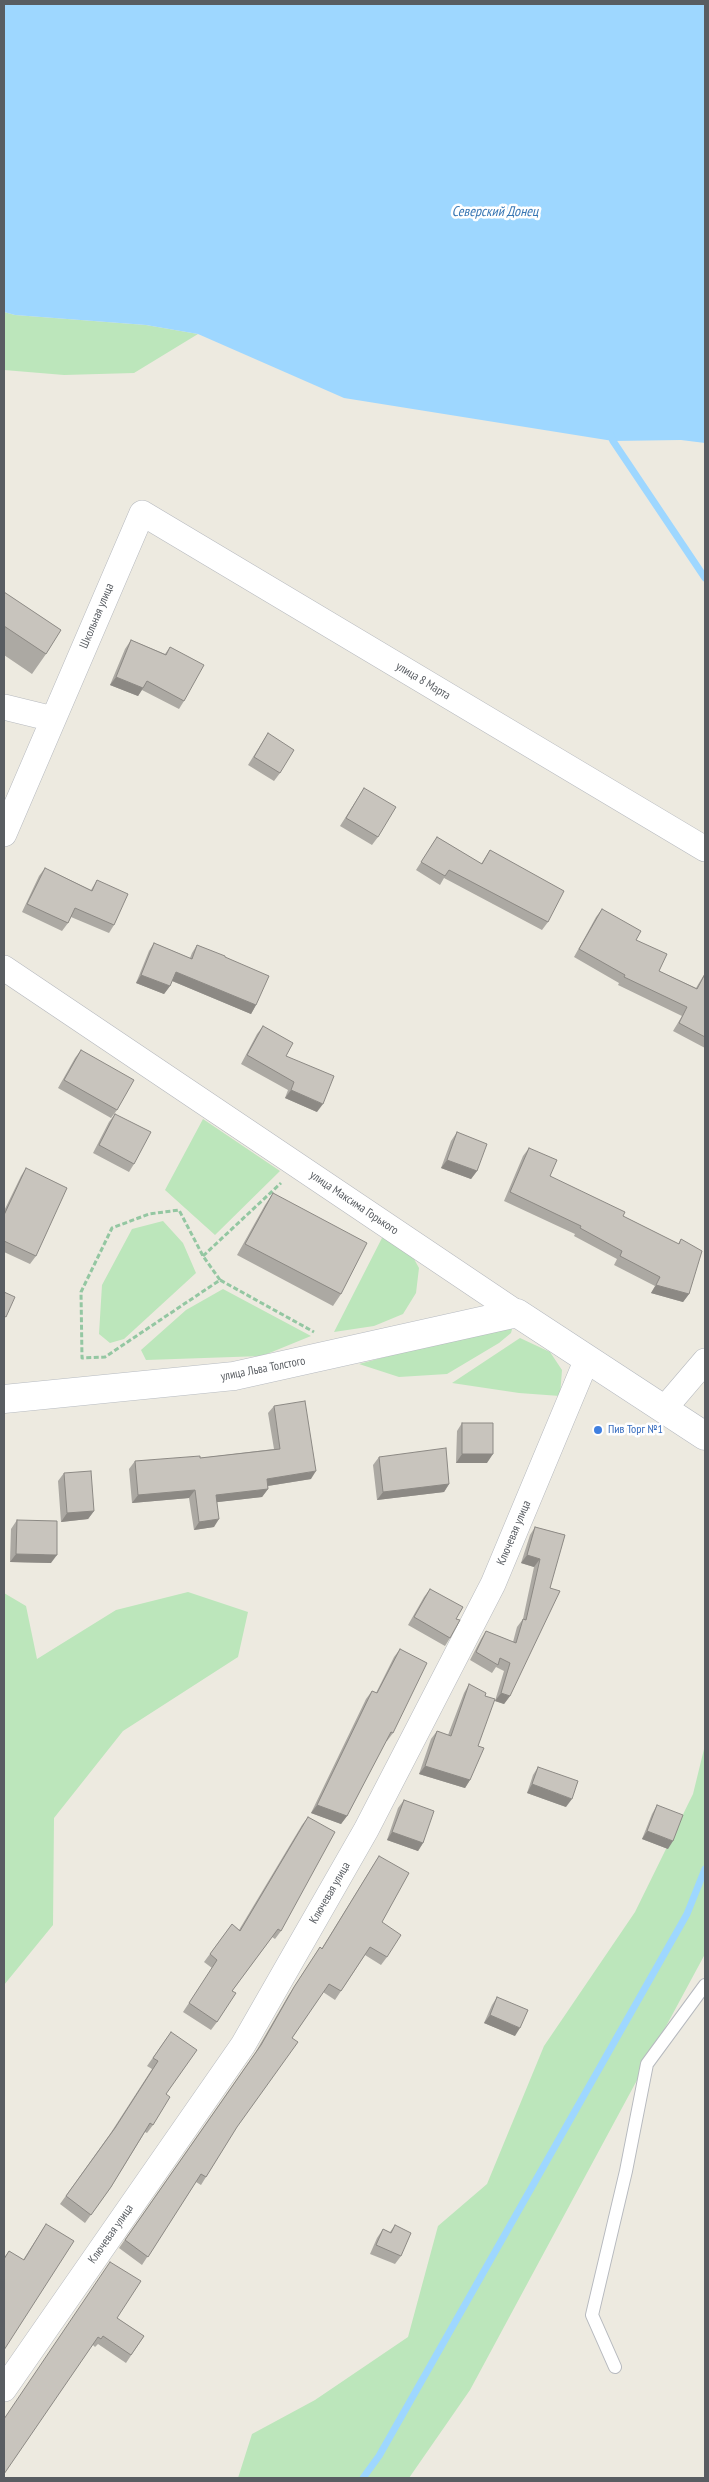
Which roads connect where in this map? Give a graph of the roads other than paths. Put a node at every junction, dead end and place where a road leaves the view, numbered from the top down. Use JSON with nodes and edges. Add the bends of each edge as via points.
{"nodes":[{"id":1,"x":142,"y":513,"type":"joint"},
{"id":2,"x":4,"y":707,"type":"edge"},
{"id":3,"x":53,"y":719,"type":"junction"},
{"id":4,"x":4,"y":834,"type":"edge"},
{"id":5,"x":705,"y":849,"type":"edge"},
{"id":6,"x":4,"y":968,"type":"edge"},
{"id":7,"x":517,"y":1313,"type":"junction"},
{"id":8,"x":587,"y":1359,"type":"junction"},
{"id":9,"x":705,"y":1361,"type":"edge"},
{"id":10,"x":4,"y":1399,"type":"edge"},
{"id":11,"x":664,"y":1409,"type":"junction"},
{"id":12,"x":705,"y":1436,"type":"edge"},
{"id":13,"x":705,"y":1985,"type":"edge"},
{"id":14,"x":616,"y":2367,"type":"dead end"},
{"id":15,"x":4,"y":2389,"type":"edge"}],
"edges":[{"from":1,"to":3,"type":"street","name":"Школьная улица"},
{"from":1,"to":5,"type":"street","name":"улица 8 Марта"},
{"from":2,"to":3,"type":"street"},
{"from":3,"to":4,"type":"street","name":"Школьная улица"},
{"from":6,"to":7,"type":"street","name":"улица Максима Горького"},
{"from":7,"to":8,"type":"street","name":"улица Максима Горького"},
{"from":7,"to":10,"type":"street","name":"улица Льва Толстого","via":[[234,1376]]},
{"from":8,"to":11,"type":"street","name":"улица Максима Горького"},
{"from":8,"to":15,"type":"street","name":"Ключевая улица","via":[[493,1584],[366,1830],[243,2045]]},
{"from":9,"to":11,"type":"street"},
{"from":11,"to":12,"type":"street","name":"улица Максима Горького"},
{"from":13,"to":14,"type":"lane","via":[[647,2064],[592,2314]]}]}
